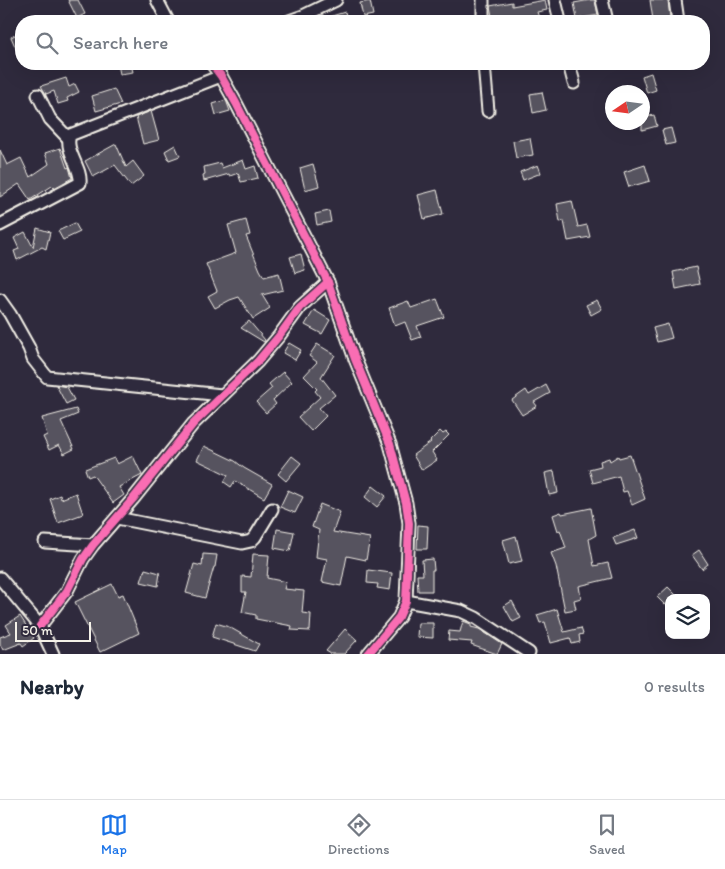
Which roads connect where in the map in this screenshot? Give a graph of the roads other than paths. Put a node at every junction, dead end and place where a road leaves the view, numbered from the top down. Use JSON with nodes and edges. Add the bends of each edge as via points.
{"nodes":[{"id":1,"x":157,"y":0,"type":"edge"},
{"id":2,"x":336,"y":0,"type":"edge"},
{"id":3,"x":483,"y":0,"type":"edge"},
{"id":4,"x":555,"y":0,"type":"edge"},
{"id":5,"x":602,"y":0,"type":"edge"},
{"id":6,"x":675,"y":0,"type":"edge"},
{"id":7,"x":165,"y":15,"type":"edge"},
{"id":8,"x":306,"y":15,"type":"edge"},
{"id":9,"x":484,"y":15,"type":"edge"},
{"id":10,"x":559,"y":15,"type":"edge"},
{"id":11,"x":606,"y":15,"type":"edge"},
{"id":12,"x":677,"y":15,"type":"edge"},
{"id":13,"x":216,"y":70,"type":"edge"},
{"id":14,"x":484,"y":70,"type":"edge"},
{"id":15,"x":571,"y":70,"type":"edge"},
{"id":16,"x":221,"y":76,"type":"junction"},
{"id":17,"x":574,"y":83,"type":"dead end"},
{"id":18,"x":38,"y":95,"type":"dead end"},
{"id":19,"x":488,"y":112,"type":"dead end"},
{"id":20,"x":68,"y":138,"type":"junction"},
{"id":21,"x":0,"y":225,"type":"edge"},
{"id":22,"x":328,"y":282,"type":"junction"},
{"id":23,"x":0,"y":300,"type":"edge"},
{"id":24,"x":222,"y":395,"type":"junction"},
{"id":25,"x":272,"y":509,"type":"dead end"},
{"id":26,"x":117,"y":518,"type":"junction"},
{"id":27,"x":45,"y":542,"type":"dead end"},
{"id":28,"x":93,"y":545,"type":"junction"},
{"id":29,"x":0,"y":578,"type":"edge"},
{"id":30,"x":406,"y":601,"type":"junction"},
{"id":31,"x":40,"y":626,"type":"junction"},
{"id":32,"x":529,"y":652,"type":"dead end"},
{"id":33,"x":53,"y":654,"type":"edge"},
{"id":34,"x":368,"y":654,"type":"edge"}],
"edges":[{"from":1,"to":7,"type":"street"},
{"from":2,"to":8,"type":"street"},
{"from":3,"to":9,"type":"street"},
{"from":4,"to":10,"type":"street"},
{"from":5,"to":11,"type":"street"},
{"from":6,"to":12,"type":"street"},
{"from":13,"to":16,"type":"street"},
{"from":14,"to":19,"type":"street"},
{"from":15,"to":17,"type":"street"},
{"from":16,"to":20,"type":"street"},
{"from":16,"to":22,"type":"street"},
{"from":18,"to":20,"type":"street","via":[[50,119]]},
{"from":20,"to":21,"type":"street","via":[[80,183]]},
{"from":22,"to":24,"type":"street","via":[[300,307],[258,361]]},
{"from":22,"to":30,"type":"street","via":[[390,444],[406,503]]},
{"from":23,"to":24,"type":"street","via":[[33,359],[47,377]]},
{"from":24,"to":26,"type":"street"},
{"from":25,"to":26,"type":"street","via":[[255,537],[242,543]]},
{"from":26,"to":28,"type":"street"},
{"from":27,"to":28,"type":"street"},
{"from":28,"to":31,"type":"street","via":[[67,591]]},
{"from":29,"to":31,"type":"street"},
{"from":30,"to":32,"type":"street","via":[[461,611]]},
{"from":30,"to":34,"type":"street","via":[[398,617]]},
{"from":31,"to":33,"type":"street"}]}
